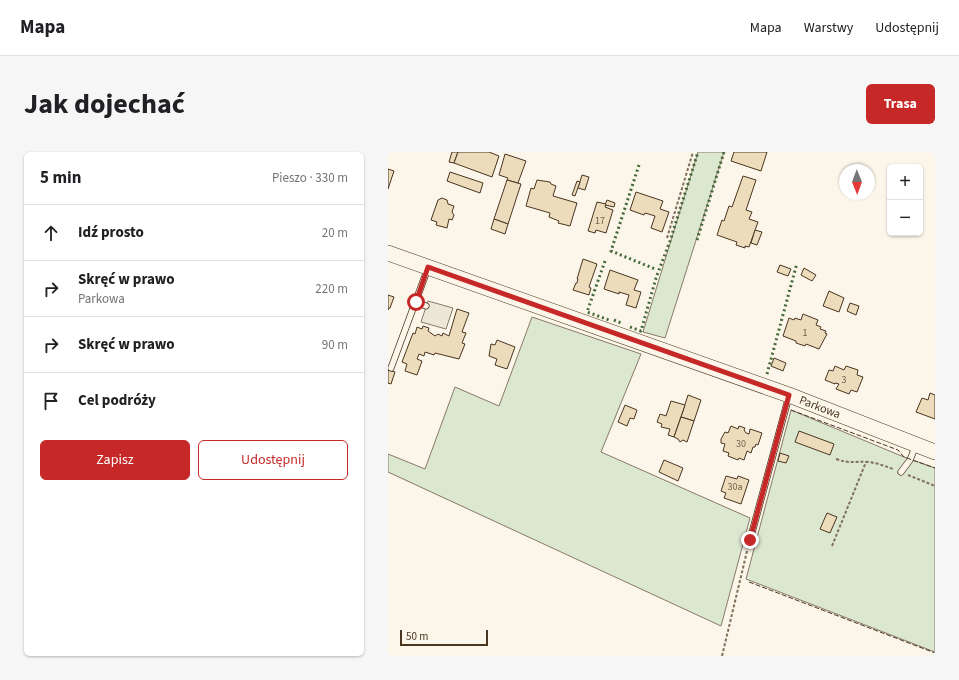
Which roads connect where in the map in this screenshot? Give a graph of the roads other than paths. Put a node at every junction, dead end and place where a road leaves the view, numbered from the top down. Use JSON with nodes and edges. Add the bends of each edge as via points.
{"nodes":[{"id":1,"x":388,"y":253,"type":"edge"},
{"id":2,"x":428,"y":267,"type":"junction"},
{"id":3,"x":416,"y":302,"type":"junction"},
{"id":4,"x":426,"y":306,"type":"dead end"},
{"id":5,"x":391,"y":368,"type":"dead end"},
{"id":6,"x":789,"y":395,"type":"junction"},
{"id":7,"x":916,"y":445,"type":"junction"},
{"id":8,"x":935,"y":452,"type":"edge"},
{"id":9,"x":901,"y":472,"type":"road end"},
{"id":10,"x":750,"y":540,"type":"road end"}],
"edges":[{"from":1,"to":2,"type":"street","name":"Parkowa"},
{"from":2,"to":3,"type":"lane"},
{"from":2,"to":6,"type":"street","name":"Parkowa"},
{"from":3,"to":4,"type":"lane"},
{"from":3,"to":5,"type":"lane"},
{"from":6,"to":7,"type":"street","name":"Parkowa"},
{"from":6,"to":10,"type":"lane"},
{"from":7,"to":8,"type":"street","name":"Parkowa"},
{"from":7,"to":9,"type":"lane","via":[[910,460]]}]}
